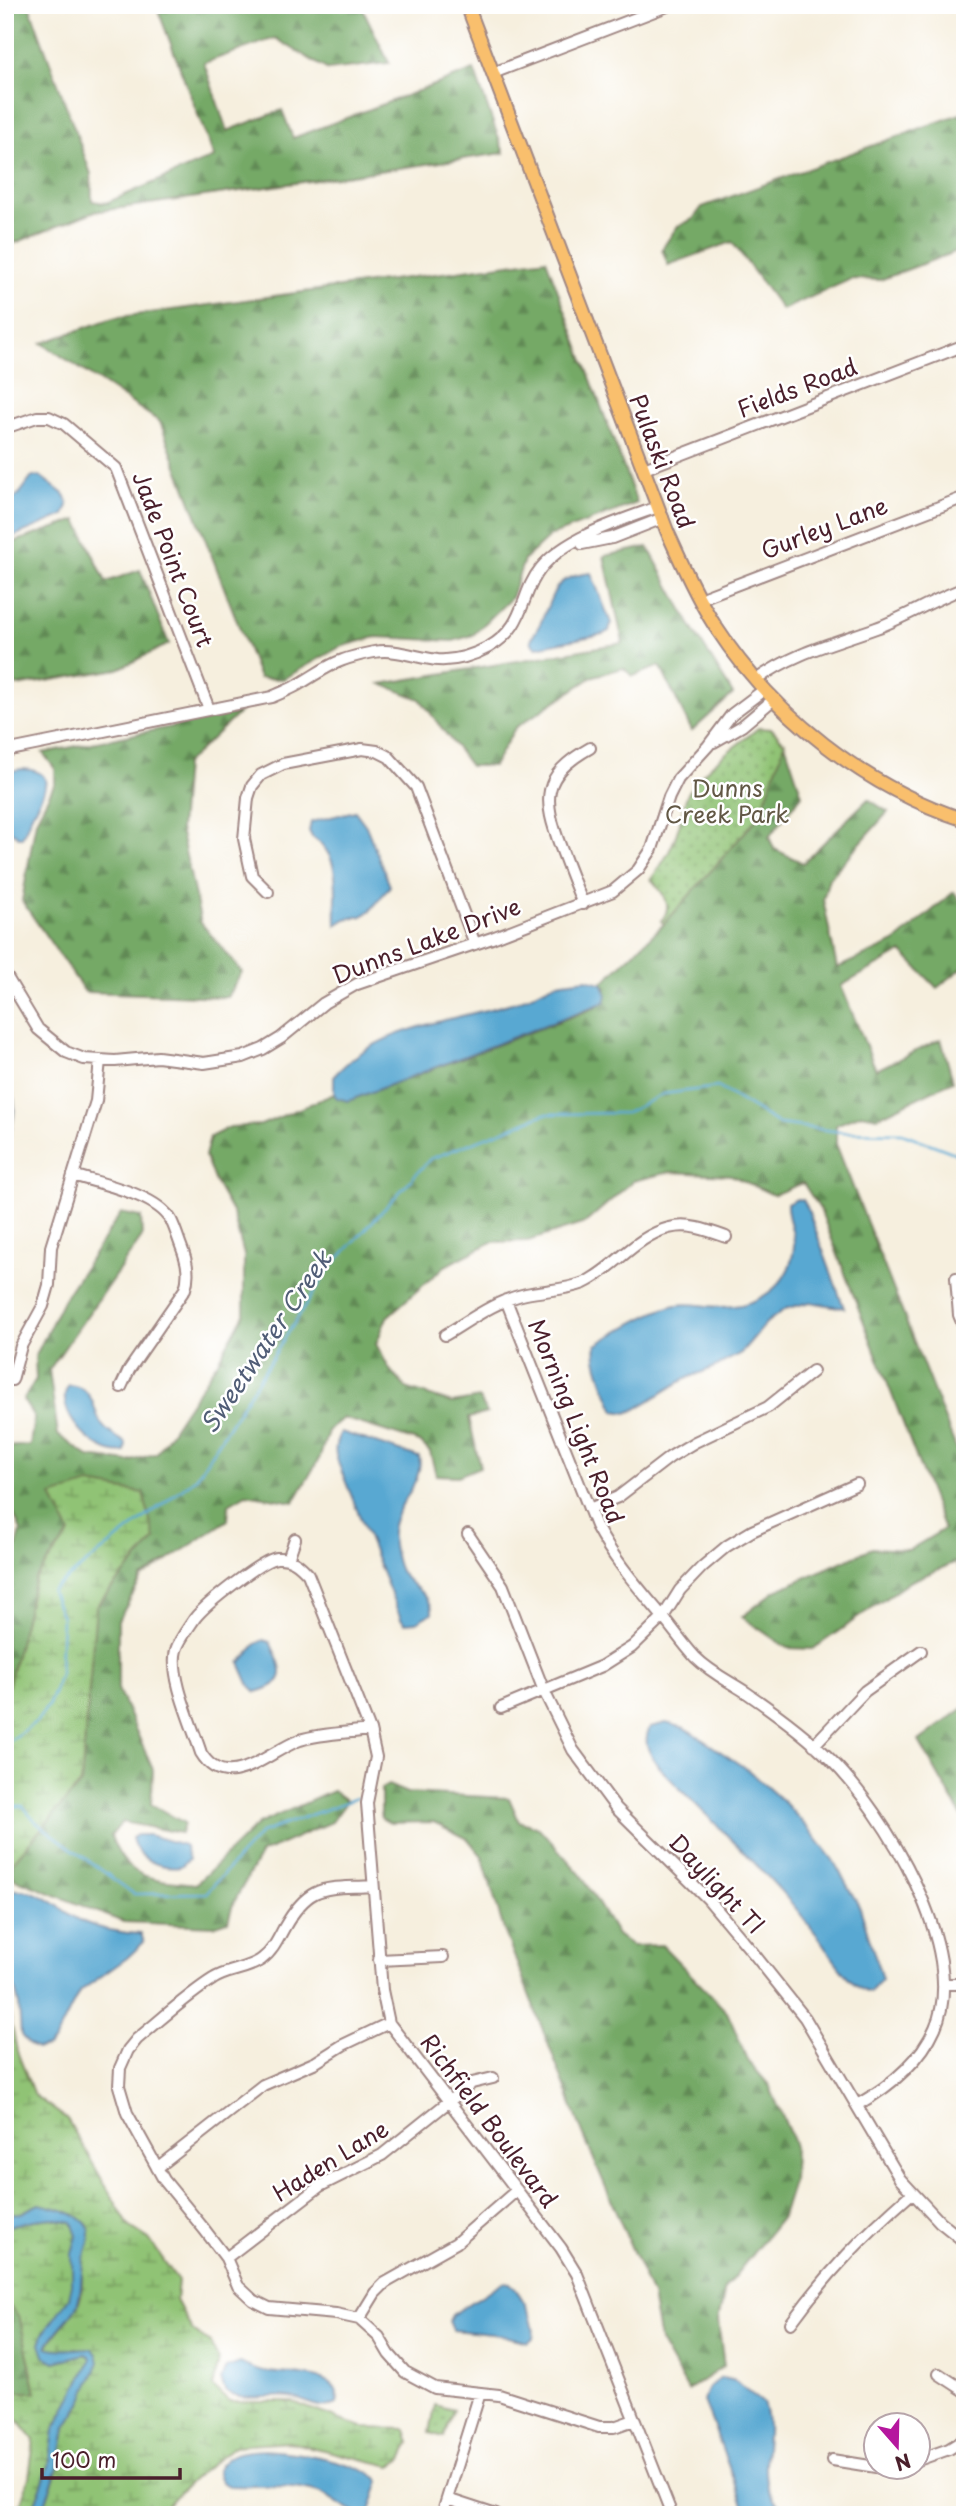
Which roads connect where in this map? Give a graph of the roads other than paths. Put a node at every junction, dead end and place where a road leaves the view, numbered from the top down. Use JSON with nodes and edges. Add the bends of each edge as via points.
{"nodes":[{"id":1,"x":467,"y":5,"type":"edge"},
{"id":2,"x":670,"y":5,"type":"edge"},
{"id":3,"x":493,"y":73,"type":"junction"},
{"id":4,"x":965,"y":345,"type":"edge"},
{"id":5,"x":5,"y":428,"type":"edge"},
{"id":6,"x":644,"y":468,"type":"junction"},
{"id":7,"x":965,"y":497,"type":"edge"},
{"id":8,"x":661,"y":513,"type":"junction"},
{"id":9,"x":965,"y":588,"type":"edge"},
{"id":10,"x":699,"y":599,"type":"junction"},
{"id":11,"x":760,"y":684,"type":"junction"},
{"id":12,"x":774,"y":699,"type":"junction"},
{"id":13,"x":209,"y":709,"type":"junction"},
{"id":14,"x":708,"y":746,"type":"junction"},
{"id":15,"x":590,"y":748,"type":"dead end"},
{"id":16,"x":5,"y":751,"type":"edge"},
{"id":17,"x":965,"y":820,"type":"edge"},
{"id":18,"x":268,"y":892,"type":"dead end"},
{"id":19,"x":583,"y":904,"type":"junction"},
{"id":20,"x":475,"y":944,"type":"junction"},
{"id":21,"x":5,"y":974,"type":"edge"},
{"id":22,"x":100,"y":1060,"type":"junction"},
{"id":23,"x":73,"y":1175,"type":"junction"},
{"id":24,"x":726,"y":1237,"type":"dead end"},
{"id":25,"x":956,"y":1278,"type":"dead end"},
{"id":26,"x":506,"y":1300,"type":"junction"},
{"id":27,"x":965,"y":1329,"type":"edge"},
{"id":28,"x":445,"y":1335,"type":"dead end"},
{"id":29,"x":813,"y":1371,"type":"dead end"},
{"id":30,"x":12,"y":1380,"type":"dead end"},
{"id":31,"x":121,"y":1387,"type":"dead end"},
{"id":32,"x":857,"y":1484,"type":"dead end"},
{"id":33,"x":589,"y":1509,"type":"junction"},
{"id":34,"x":468,"y":1534,"type":"dead end"},
{"id":35,"x":295,"y":1539,"type":"dead end"},
{"id":36,"x":288,"y":1559,"type":"junction"},
{"id":37,"x":663,"y":1617,"type":"junction"},
{"id":38,"x":921,"y":1651,"type":"dead end"},
{"id":39,"x":544,"y":1691,"type":"junction"},
{"id":40,"x":501,"y":1708,"type":"dead end"},
{"id":41,"x":370,"y":1730,"type":"junction"},
{"id":42,"x":814,"y":1745,"type":"junction"},
{"id":43,"x":373,"y":1886,"type":"junction"},
{"id":44,"x":443,"y":1957,"type":"dead end"},
{"id":45,"x":379,"y":1960,"type":"junction"},
{"id":46,"x":944,"y":1984,"type":"junction"},
{"id":47,"x":965,"y":1984,"type":"edge"},
{"id":48,"x":389,"y":2023,"type":"junction"},
{"id":49,"x":493,"y":2078,"type":"dead end"},
{"id":50,"x":448,"y":2101,"type":"junction"},
{"id":51,"x":857,"y":2105,"type":"junction"},
{"id":52,"x":157,"y":2168,"type":"junction"},
{"id":53,"x":517,"y":2190,"type":"junction"},
{"id":54,"x":912,"y":2193,"type":"junction"},
{"id":55,"x":965,"y":2242,"type":"edge"},
{"id":56,"x":226,"y":2258,"type":"junction"},
{"id":57,"x":359,"y":2319,"type":"junction"},
{"id":58,"x":791,"y":2323,"type":"dead end"},
{"id":59,"x":939,"y":2374,"type":"dead end"},
{"id":60,"x":965,"y":2391,"type":"edge"},
{"id":61,"x":480,"y":2393,"type":"junction"},
{"id":62,"x":634,"y":2420,"type":"junction"},
{"id":63,"x":965,"y":2439,"type":"edge"},
{"id":64,"x":932,"y":2455,"type":"edge"},
{"id":65,"x":832,"y":2460,"type":"dead end"},
{"id":66,"x":862,"y":2465,"type":"edge"},
{"id":67,"x":447,"y":2499,"type":"junction"},
{"id":68,"x":442,"y":2515,"type":"edge"},
{"id":69,"x":496,"y":2515,"type":"edge"},
{"id":70,"x":672,"y":2515,"type":"edge"}],
"edges":[{"from":1,"to":3,"type":"main road","name":"Pulaski Road"},
{"from":2,"to":3,"type":"street"},
{"from":3,"to":6,"type":"main road","name":"Pulaski Road"},
{"from":4,"to":6,"type":"street","name":"Fields Road"},
{"from":5,"to":13,"type":"street","name":"Jade Point Court","via":[[37,416],[49,417],[64,424],[116,468]]},
{"from":6,"to":8,"type":"main road","name":"Pulaski Road"},
{"from":7,"to":10,"type":"street","name":"Gurley Lane"},
{"from":8,"to":10,"type":"main road","name":"Pulaski Road"},
{"from":8,"to":13,"type":"street","via":[[606,526],[569,546],[541,568],[519,618],[507,632],[477,653],[438,660],[378,652],[343,660],[272,696]]},
{"from":9,"to":11,"type":"street","via":[[878,628],[823,645],[772,668]]},
{"from":10,"to":11,"type":"main road","name":"Pulaski Road"},
{"from":11,"to":12,"type":"main road","name":"Pulaski Road"},
{"from":11,"to":14,"type":"street"},
{"from":12,"to":14,"type":"street"},
{"from":12,"to":17,"type":"main road","name":"Pulaski Road","via":[[825,745],[867,774]]},
{"from":13,"to":16,"type":"street"},
{"from":14,"to":19,"type":"street","name":"Dunns Lake Drive","via":[[678,779],[652,849],[638,870],[613,891]]},
{"from":15,"to":19,"type":"street","via":[[572,758],[548,794],[552,823]]},
{"from":18,"to":20,"type":"street","via":[[252,876],[244,839],[252,786],[261,775],[283,764],[362,749],[377,751],[389,757],[416,787]]},
{"from":19,"to":20,"type":"street","name":"Dunns Lake Drive"},
{"from":20,"to":22,"type":"street","name":"Dunns Lake Drive","via":[[339,993],[281,1038],[243,1057],[204,1063],[159,1057]]},
{"from":21,"to":22,"type":"street","name":"Dunns Lake Drive","via":[[51,1041],[84,1059]]},
{"from":22,"to":23,"type":"street","via":[[96,1101]]},
{"from":23,"to":30,"type":"street","via":[[51,1247],[46,1296],[21,1346]]},
{"from":23,"to":31,"type":"street","via":[[150,1200],[162,1209],[171,1220],[187,1266],[185,1289]]},
{"from":24,"to":26,"type":"street","via":[[700,1228],[671,1227],[654,1233],[585,1282]]},
{"from":25,"to":27,"type":"street"},
{"from":26,"to":28,"type":"street"},
{"from":26,"to":33,"type":"street","name":"Morning Light Road"},
{"from":29,"to":33,"type":"street","via":[[768,1407],[695,1442],[618,1497]]},
{"from":32,"to":37,"type":"street","via":[[727,1546],[680,1590]]},
{"from":33,"to":37,"type":"street","name":"Morning Light Road","via":[[606,1545]]},
{"from":34,"to":39,"type":"street","name":"Daylight Tl","via":[[503,1586]]},
{"from":35,"to":36,"type":"street"},
{"from":36,"to":41,"type":"street","name":"Richfield Boulevard","via":[[308,1574]]},
{"from":36,"to":41,"type":"street","via":[[274,1558],[262,1564],[207,1605],[177,1648],[176,1673],[201,1753],[207,1763],[233,1772],[303,1739]]},
{"from":37,"to":39,"type":"street","via":[[612,1660]]},
{"from":37,"to":42,"type":"street","name":"Morning Light Road","via":[[715,1675],[744,1691]]},
{"from":38,"to":42,"type":"street","via":[[865,1691]]},
{"from":39,"to":40,"type":"street"},
{"from":39,"to":51,"type":"street","name":"Daylight Tl","via":[[573,1750],[615,1808],[708,1899],[754,1954],[805,2018]]},
{"from":41,"to":43,"type":"street","name":"Richfield Boulevard","via":[[376,1757],[368,1803]]},
{"from":42,"to":46,"type":"street","name":"Morning Light Road","via":[[859,1791],[906,1864],[930,1918]]},
{"from":43,"to":45,"type":"street","name":"Richfield Boulevard"},
{"from":43,"to":52,"type":"street","via":[[322,1889],[308,1896],[265,1957],[214,1978],[128,2050],[119,2086],[127,2113]]},
{"from":44,"to":45,"type":"street"},
{"from":45,"to":48,"type":"street","name":"Richfield Boulevard"},
{"from":46,"to":47,"type":"street"},
{"from":46,"to":51,"type":"street","name":"Morning Light Road","via":[[936,2027],[924,2048],[881,2092]]},
{"from":48,"to":50,"type":"street","name":"Richfield Boulevard"},
{"from":48,"to":52,"type":"street","via":[[263,2085]]},
{"from":49,"to":50,"type":"street","name":"Haden Lane","via":[[472,2083]]},
{"from":50,"to":53,"type":"street","name":"Richfield Boulevard"},
{"from":50,"to":56,"type":"street","name":"Haden Lane","via":[[382,2155],[320,2186]]},
{"from":51,"to":54,"type":"street","name":"Daylight Tl"},
{"from":52,"to":56,"type":"street"},
{"from":53,"to":57,"type":"street","via":[[456,2243],[385,2283]]},
{"from":53,"to":62,"type":"street","name":"Richfield Boulevard","via":[[577,2274]]},
{"from":54,"to":55,"type":"street","name":"Daylight Tl"},
{"from":54,"to":58,"type":"street","via":[[820,2283]]},
{"from":56,"to":57,"type":"street","via":[[238,2286],[269,2308]]},
{"from":57,"to":61,"type":"street","via":[[405,2372],[435,2388]]},
{"from":59,"to":60,"type":"street"},
{"from":61,"to":62,"type":"street","via":[[599,2427]]},
{"from":61,"to":67,"type":"street"},
{"from":62,"to":70,"type":"street","name":"Richfield Boulevard"},
{"from":63,"to":64,"type":"street"},
{"from":65,"to":66,"type":"street"},
{"from":67,"to":68,"type":"street"},
{"from":67,"to":69,"type":"street"}]}
